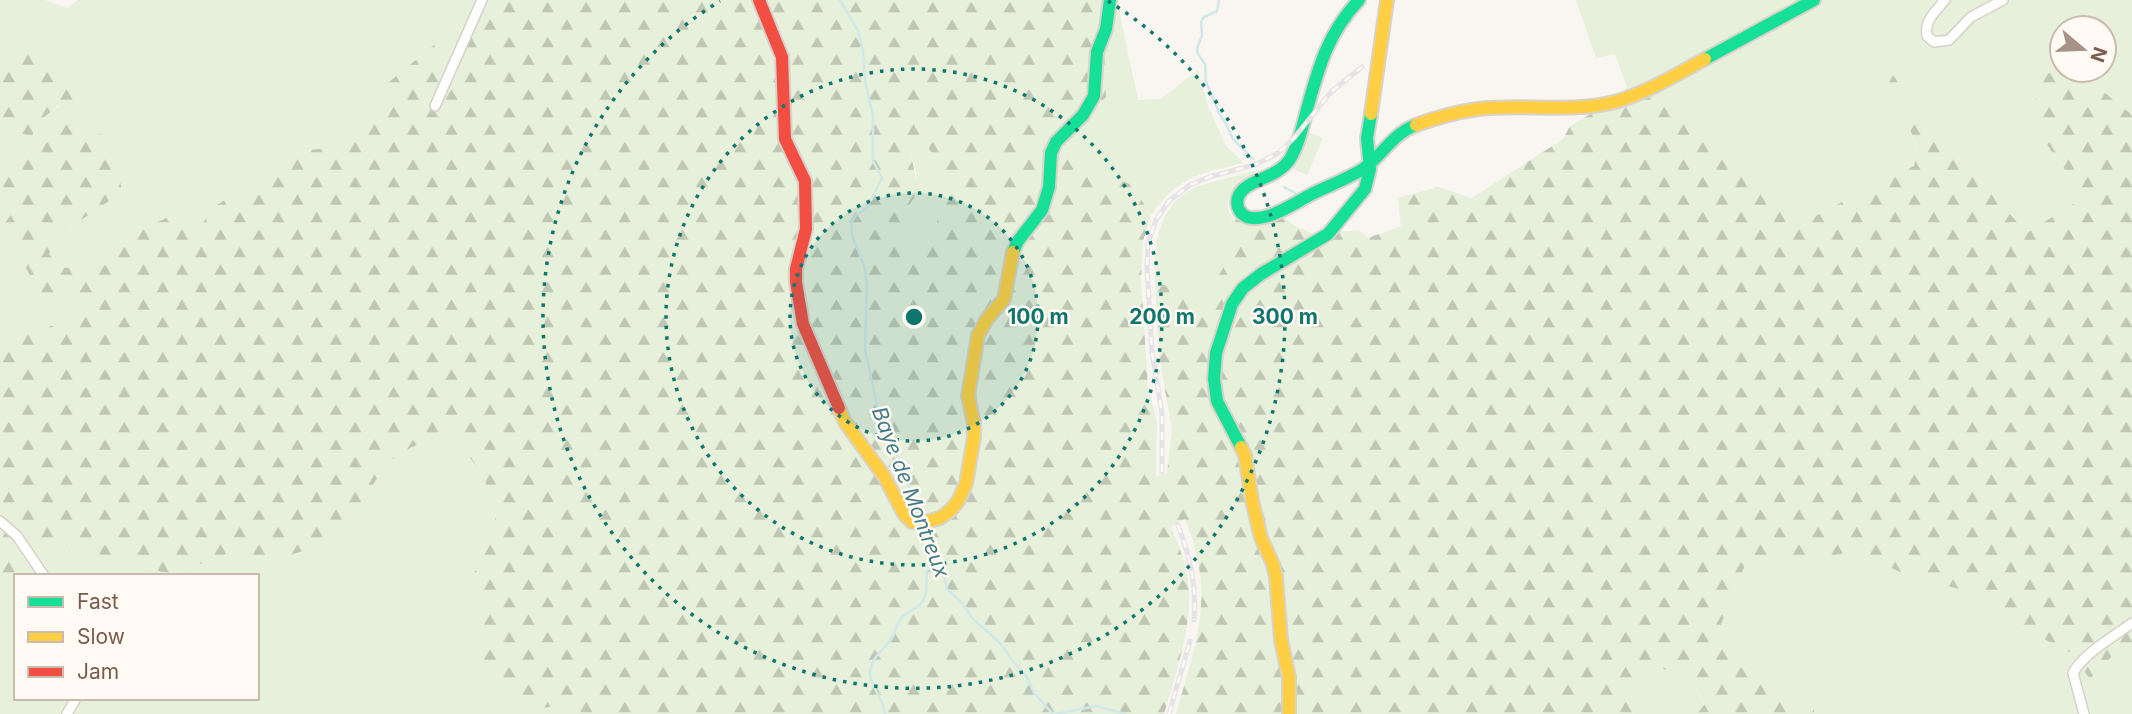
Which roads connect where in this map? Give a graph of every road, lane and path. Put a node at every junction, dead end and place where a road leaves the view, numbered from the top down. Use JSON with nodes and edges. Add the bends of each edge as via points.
{"nodes":[{"id":1,"x":482,"y":0,"type":"edge"},
{"id":2,"x":759,"y":0,"type":"edge"},
{"id":3,"x":1110,"y":0,"type":"edge"},
{"id":4,"x":1359,"y":0,"type":"edge"},
{"id":5,"x":1387,"y":0,"type":"edge"},
{"id":6,"x":1814,"y":0,"type":"edge"},
{"id":7,"x":1945,"y":0,"type":"edge"},
{"id":8,"x":2003,"y":0,"type":"edge"},
{"id":9,"x":435,"y":106,"type":"dead end"},
{"id":10,"x":1370,"y":163,"type":"junction"},
{"id":11,"x":0,"y":521,"type":"edge"},
{"id":12,"x":43,"y":574,"type":"edge"},
{"id":13,"x":2132,"y":624,"type":"edge"},
{"id":14,"x":1289,"y":714,"type":"edge"},
{"id":15,"x":2084,"y":714,"type":"edge"}],
"edges":[{"from":1,"to":9,"type":"street"},
{"from":2,"to":3,"type":"street","via":[[782,57],[785,139],[805,181],[806,229],[796,269],[803,324],[845,422],[904,514],[912,522],[922,523],[951,510],[966,484],[974,437],[968,396],[978,335],[1004,299],[1018,241],[1042,210],[1056,142],[1094,96],[1097,52]]},
{"from":4,"to":10,"type":"street","via":[[1335,27],[1326,46],[1292,157],[1276,173],[1244,189],[1238,206],[1247,217],[1263,218]]},
{"from":5,"to":10,"type":"street","via":[[1367,138]]},
{"from":6,"to":10,"type":"street","via":[[1618,101],[1462,111],[1406,129]]},
{"from":7,"to":8,"type":"street","via":[[1926,26],[1927,36],[1934,42],[1949,40],[1971,17]]},
{"from":10,"to":14,"type":"street","via":[[1366,186],[1328,234],[1261,274],[1237,295],[1216,353],[1217,401],[1245,456],[1261,538],[1276,577]]},
{"from":11,"to":12,"type":"street","via":[[17,536]]},
{"from":13,"to":15,"type":"street","via":[[2077,664],[2073,673]]}]}
